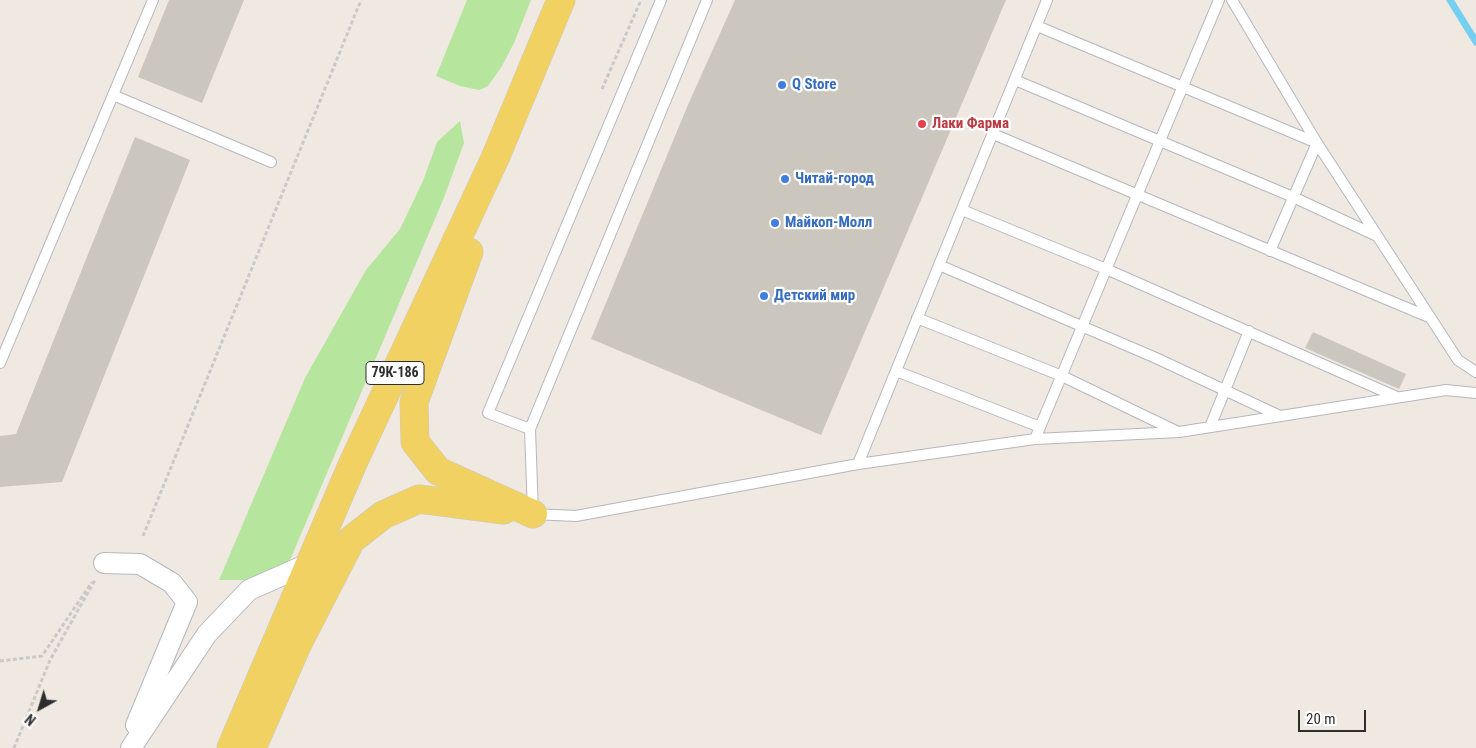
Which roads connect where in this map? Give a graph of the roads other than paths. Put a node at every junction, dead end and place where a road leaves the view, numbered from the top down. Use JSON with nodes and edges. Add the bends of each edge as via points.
{"nodes":[{"id":1,"x":153,"y":0,"type":"edge"},
{"id":2,"x":561,"y":0,"type":"edge"},
{"id":3,"x":661,"y":0,"type":"edge"},
{"id":4,"x":707,"y":0,"type":"edge"},
{"id":5,"x":1047,"y":0,"type":"edge"},
{"id":6,"x":1219,"y":0,"type":"edge"},
{"id":7,"x":1232,"y":0,"type":"edge"},
{"id":8,"x":1037,"y":26,"type":"junction"},
{"id":9,"x":1014,"y":80,"type":"junction"},
{"id":10,"x":1182,"y":87,"type":"junction"},
{"id":11,"x":113,"y":95,"type":"junction"},
{"id":12,"x":993,"y":134,"type":"junction"},
{"id":13,"x":1160,"y":142,"type":"junction"},
{"id":14,"x":1317,"y":143,"type":"junction"},
{"id":15,"x":496,"y":156,"type":"junction"},
{"id":16,"x":271,"y":162,"type":"dead end"},
{"id":17,"x":1138,"y":194,"type":"junction"},
{"id":18,"x":1294,"y":197,"type":"junction"},
{"id":19,"x":962,"y":210,"type":"junction"},
{"id":20,"x":1378,"y":236,"type":"junction"},
{"id":21,"x":1270,"y":250,"type":"junction"},
{"id":22,"x":939,"y":265,"type":"junction"},
{"id":23,"x":1106,"y":269,"type":"junction"},
{"id":24,"x":918,"y":318,"type":"junction"},
{"id":25,"x":1431,"y":318,"type":"junction"},
{"id":26,"x":1083,"y":326,"type":"junction"},
{"id":27,"x":1249,"y":331,"type":"junction"},
{"id":28,"x":0,"y":363,"type":"edge"},
{"id":29,"x":896,"y":371,"type":"junction"},
{"id":30,"x":1476,"y":372,"type":"edge"},
{"id":31,"x":1062,"y":376,"type":"junction"},
{"id":32,"x":1224,"y":390,"type":"junction"},
{"id":33,"x":1476,"y":393,"type":"edge"},
{"id":34,"x":1398,"y":398,"type":"junction"},
{"id":35,"x":1280,"y":416,"type":"junction"},
{"id":36,"x":1040,"y":427,"type":"junction"},
{"id":37,"x":1210,"y":427,"type":"junction"},
{"id":38,"x":530,"y":429,"type":"junction"},
{"id":39,"x":1179,"y":432,"type":"junction"},
{"id":40,"x":1035,"y":439,"type":"junction"},
{"id":41,"x":858,"y":464,"type":"junction"},
{"id":42,"x":533,"y":514,"type":"junction"},
{"id":43,"x":104,"y":563,"type":"road end"},
{"id":44,"x":310,"y":563,"type":"junction"},
{"id":45,"x":126,"y":748,"type":"edge"},
{"id":46,"x":131,"y":748,"type":"edge"},
{"id":47,"x":231,"y":748,"type":"edge"},
{"id":48,"x":252,"y":748,"type":"edge"}],
"edges":[{"from":1,"to":11,"type":"lane"},
{"from":2,"to":15,"type":"main road","number":"79К-186"},
{"from":3,"to":38,"type":"lane","via":[[488,412]]},
{"from":4,"to":38,"type":"lane"},
{"from":5,"to":8,"type":"lane"},
{"from":6,"to":10,"type":"lane"},
{"from":7,"to":14,"type":"lane"},
{"from":8,"to":9,"type":"lane"},
{"from":8,"to":10,"type":"lane"},
{"from":9,"to":12,"type":"lane"},
{"from":9,"to":13,"type":"lane"},
{"from":10,"to":13,"type":"lane"},
{"from":10,"to":14,"type":"lane"},
{"from":11,"to":16,"type":"lane"},
{"from":11,"to":28,"type":"lane"},
{"from":12,"to":17,"type":"lane"},
{"from":12,"to":19,"type":"lane"},
{"from":13,"to":17,"type":"lane"},
{"from":13,"to":18,"type":"lane"},
{"from":14,"to":18,"type":"lane"},
{"from":14,"to":20,"type":"lane"},
{"from":15,"to":42,"type":"main road","via":[[475,236],[414,402],[415,442],[438,471]]},
{"from":15,"to":44,"type":"main road","number":"79К-186","via":[[352,463]]},
{"from":17,"to":21,"type":"lane"},
{"from":17,"to":23,"type":"lane"},
{"from":18,"to":20,"type":"lane"},
{"from":18,"to":21,"type":"lane"},
{"from":19,"to":22,"type":"lane"},
{"from":19,"to":23,"type":"lane"},
{"from":20,"to":25,"type":"lane"},
{"from":21,"to":25,"type":"lane"},
{"from":22,"to":24,"type":"lane"},
{"from":22,"to":26,"type":"lane"},
{"from":23,"to":26,"type":"lane"},
{"from":23,"to":27,"type":"lane"},
{"from":24,"to":29,"type":"lane"},
{"from":24,"to":31,"type":"lane"},
{"from":25,"to":30,"type":"lane","via":[[1458,360]]},
{"from":26,"to":31,"type":"lane"},
{"from":26,"to":32,"type":"lane"},
{"from":27,"to":32,"type":"lane"},
{"from":27,"to":34,"type":"lane"},
{"from":29,"to":36,"type":"lane"},
{"from":29,"to":41,"type":"lane"},
{"from":31,"to":36,"type":"lane"},
{"from":31,"to":39,"type":"lane"},
{"from":32,"to":35,"type":"lane"},
{"from":32,"to":37,"type":"lane"},
{"from":33,"to":34,"type":"lane","via":[[1446,390]]},
{"from":34,"to":35,"type":"lane"},
{"from":35,"to":37,"type":"lane"},
{"from":36,"to":40,"type":"lane"},
{"from":37,"to":39,"type":"lane"},
{"from":38,"to":42,"type":"lane"},
{"from":39,"to":40,"type":"lane"},
{"from":40,"to":41,"type":"lane"},
{"from":41,"to":42,"type":"lane","via":[[576,516]]},
{"from":42,"to":48,"type":"main road","via":[[419,500],[383,515],[351,540],[298,643]]},
{"from":43,"to":45,"type":"street","via":[[140,564],[172,583],[187,602]]},
{"from":44,"to":46,"type":"street","via":[[250,590],[207,634]]},
{"from":44,"to":47,"type":"main road","number":"79К-186"}]}
